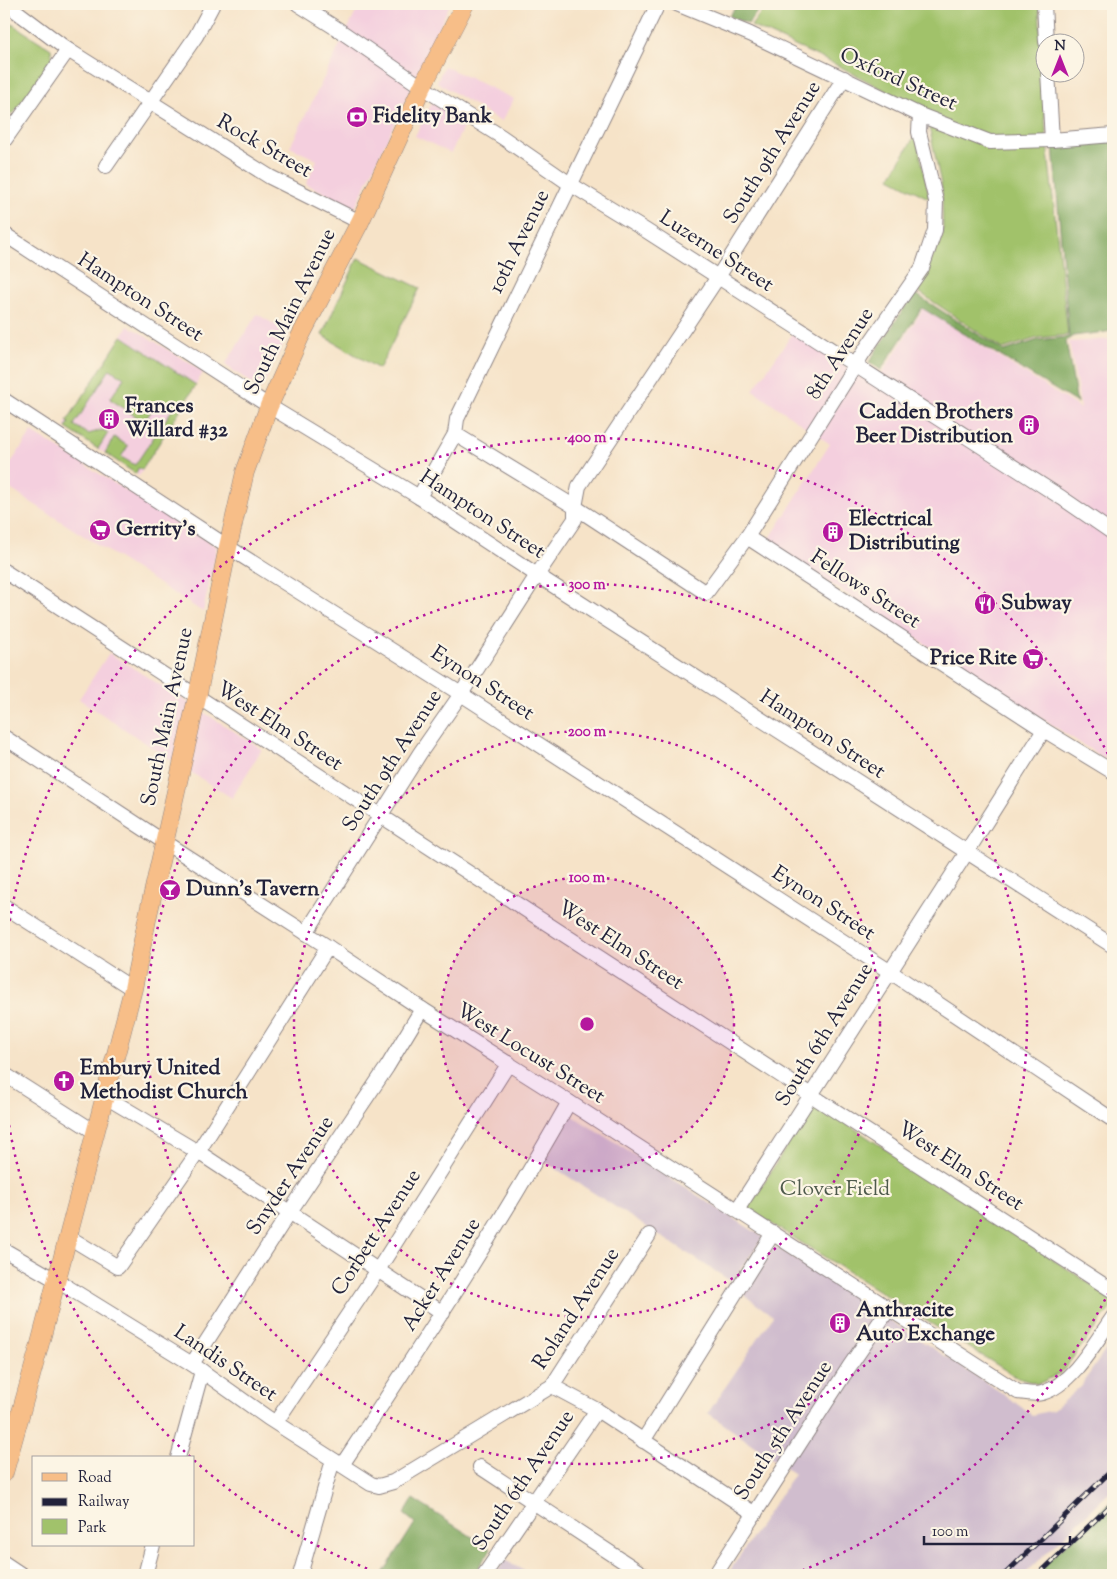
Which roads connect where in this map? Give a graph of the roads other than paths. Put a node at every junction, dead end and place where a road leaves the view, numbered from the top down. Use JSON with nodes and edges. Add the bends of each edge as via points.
{"nodes":[{"id":1,"x":213,"y":4,"type":"edge"},
{"id":2,"x":298,"y":4,"type":"edge"},
{"id":3,"x":465,"y":4,"type":"edge"},
{"id":4,"x":658,"y":4,"type":"edge"},
{"id":5,"x":677,"y":4,"type":"edge"},
{"id":6,"x":1044,"y":4,"type":"edge"},
{"id":7,"x":13,"y":6,"type":"edge"},
{"id":8,"x":1045,"y":32,"type":"edge"},
{"id":9,"x":68,"y":50,"type":"junction"},
{"id":10,"x":844,"y":78,"type":"junction"},
{"id":11,"x":1049,"y":82,"type":"edge"},
{"id":12,"x":422,"y":87,"type":"junction"},
{"id":13,"x":151,"y":103,"type":"junction"},
{"id":14,"x":920,"y":115,"type":"junction"},
{"id":15,"x":1113,"y":135,"type":"edge"},
{"id":16,"x":1052,"y":140,"type":"junction"},
{"id":17,"x":4,"y":141,"type":"edge"},
{"id":18,"x":106,"y":166,"type":"dead end"},
{"id":19,"x":570,"y":184,"type":"junction"},
{"id":20,"x":360,"y":222,"type":"junction"},
{"id":21,"x":4,"y":234,"type":"edge"},
{"id":22,"x":718,"y":278,"type":"junction"},
{"id":23,"x":856,"y":366,"type":"junction"},
{"id":24,"x":4,"y":400,"type":"edge"},
{"id":25,"x":269,"y":406,"type":"junction"},
{"id":26,"x":455,"y":434,"type":"junction"},
{"id":27,"x":419,"y":497,"type":"junction"},
{"id":28,"x":575,"y":507,"type":"junction"},
{"id":29,"x":1113,"y":533,"type":"edge"},
{"id":30,"x":747,"y":537,"type":"junction"},
{"id":31,"x":228,"y":547,"type":"junction"},
{"id":32,"x":4,"y":571,"type":"edge"},
{"id":33,"x":537,"y":574,"type":"junction"},
{"id":34,"x":461,"y":694,"type":"junction"},
{"id":35,"x":197,"y":698,"type":"junction"},
{"id":36,"x":1044,"y":730,"type":"junction"},
{"id":37,"x":4,"y":737,"type":"edge"},
{"id":38,"x":1113,"y":772,"type":"edge"},
{"id":39,"x":380,"y":816,"type":"junction"},
{"id":40,"x":164,"y":842,"type":"junction"},
{"id":41,"x":967,"y":852,"type":"junction"},
{"id":42,"x":4,"y":906,"type":"edge"},
{"id":43,"x":306,"y":933,"type":"junction"},
{"id":44,"x":1113,"y":946,"type":"edge"},
{"id":45,"x":328,"y":947,"type":"junction"},
{"id":46,"x":890,"y":971,"type":"junction"},
{"id":47,"x":133,"y":989,"type":"junction"},
{"id":48,"x":422,"y":1010,"type":"junction"},
{"id":49,"x":509,"y":1063,"type":"junction"},
{"id":50,"x":4,"y":1074,"type":"edge"},
{"id":51,"x":812,"y":1094,"type":"junction"},
{"id":52,"x":104,"y":1096,"type":"junction"},
{"id":53,"x":569,"y":1102,"type":"junction"},
{"id":54,"x":1113,"y":1120,"type":"edge"},
{"id":55,"x":94,"y":1132,"type":"junction"},
{"id":56,"x":198,"y":1152,"type":"junction"},
{"id":57,"x":737,"y":1210,"type":"junction"},
{"id":58,"x":289,"y":1213,"type":"junction"},
{"id":59,"x":773,"y":1233,"type":"junction"},
{"id":60,"x":649,"y":1234,"type":"dead end"},
{"id":61,"x":67,"y":1236,"type":"junction"},
{"id":62,"x":4,"y":1250,"type":"edge"},
{"id":63,"x":378,"y":1270,"type":"junction"},
{"id":64,"x":56,"y":1280,"type":"junction"},
{"id":65,"x":1113,"y":1291,"type":"edge"},
{"id":66,"x":888,"y":1310,"type":"junction"},
{"id":67,"x":443,"y":1313,"type":"junction"},
{"id":68,"x":1113,"y":1317,"type":"edge"},
{"id":69,"x":197,"y":1368,"type":"junction"},
{"id":70,"x":552,"y":1386,"type":"junction"},
{"id":71,"x":597,"y":1410,"type":"junction"},
{"id":72,"x":276,"y":1422,"type":"junction"},
{"id":73,"x":9,"y":1429,"type":"edge"},
{"id":74,"x":643,"y":1440,"type":"junction"},
{"id":75,"x":178,"y":1456,"type":"edge"},
{"id":76,"x":337,"y":1462,"type":"junction"},
{"id":77,"x":480,"y":1467,"type":"dead end"},
{"id":78,"x":4,"y":1473,"type":"edge"},
{"id":79,"x":371,"y":1484,"type":"joint"},
{"id":80,"x":534,"y":1502,"type":"junction"},
{"id":81,"x":754,"y":1514,"type":"junction"},
{"id":82,"x":153,"y":1546,"type":"edge"},
{"id":83,"x":4,"y":1563,"type":"edge"},
{"id":84,"x":22,"y":1575,"type":"edge"},
{"id":85,"x":145,"y":1575,"type":"edge"},
{"id":86,"x":300,"y":1575,"type":"edge"},
{"id":87,"x":484,"y":1575,"type":"edge"},
{"id":88,"x":644,"y":1575,"type":"edge"},
{"id":89,"x":715,"y":1575,"type":"edge"}],
"edges":[{"from":1,"to":13,"type":"street","via":[[196,36]]},
{"from":2,"to":12,"type":"street","name":"Luzerne Street"},
{"from":3,"to":12,"type":"main road","name":"South Main Avenue"},
{"from":4,"to":19,"type":"street","name":"10th Avenue"},
{"from":5,"to":10,"type":"street","name":"Oxford Street"},
{"from":6,"to":8,"type":"street"},
{"from":7,"to":9,"type":"street","name":"Rock Street"},
{"from":9,"to":13,"type":"street","name":"Rock Street"},
{"from":9,"to":17,"type":"street"},
{"from":10,"to":14,"type":"street","name":"Oxford Street"},
{"from":10,"to":22,"type":"street","name":"South 9th Avenue"},
{"from":11,"to":16,"type":"street"},
{"from":12,"to":19,"type":"street","name":"Luzerne Street"},
{"from":12,"to":20,"type":"main road","name":"South Main Avenue"},
{"from":13,"to":18,"type":"street"},
{"from":13,"to":20,"type":"street","name":"Rock Street","via":[[270,177]]},
{"from":14,"to":16,"type":"street","name":"Oxford Street","via":[[990,142]]},
{"from":14,"to":23,"type":"street","name":"8th Avenue","via":[[919,132],[936,201],[935,230],[922,268]]},
{"from":15,"to":16,"type":"street","name":"Oxford Street"},
{"from":19,"to":22,"type":"street","name":"Luzerne Street"},
{"from":19,"to":26,"type":"street","name":"10th Avenue","via":[[457,419]]},
{"from":20,"to":25,"type":"main road","name":"South Main Avenue","via":[[300,337]]},
{"from":21,"to":25,"type":"street","name":"Hampton Street"},
{"from":22,"to":23,"type":"street","name":"Luzerne Street"},
{"from":22,"to":28,"type":"street","name":"South 9th Avenue","via":[[579,486]]},
{"from":23,"to":29,"type":"street","name":"Luzerne Street"},
{"from":23,"to":30,"type":"street","name":"8th Avenue"},
{"from":24,"to":31,"type":"street","name":"Eynon Street"},
{"from":25,"to":27,"type":"street","name":"Hampton Street"},
{"from":25,"to":31,"type":"main road","name":"South Main Avenue","via":[[245,472]]},
{"from":26,"to":27,"type":"street","name":"10th Avenue"},
{"from":26,"to":28,"type":"street"},
{"from":27,"to":33,"type":"street","name":"Hampton Street"},
{"from":28,"to":30,"type":"street","name":"8th Avenue","via":[[706,593]]},
{"from":28,"to":33,"type":"street","name":"South 9th Avenue","via":[[575,520]]},
{"from":30,"to":36,"type":"street","name":"Fellows Street"},
{"from":31,"to":34,"type":"street","name":"Eynon Street"},
{"from":31,"to":35,"type":"main road","name":"South Main Avenue"},
{"from":32,"to":35,"type":"street","name":"West Elm Street"},
{"from":33,"to":34,"type":"street","name":"South 9th Avenue"},
{"from":33,"to":41,"type":"street","name":"Hampton Street"},
{"from":34,"to":39,"type":"street","name":"South 9th Avenue"},
{"from":34,"to":46,"type":"street","name":"Eynon Street"},
{"from":35,"to":39,"type":"street","name":"West Elm Street"},
{"from":35,"to":40,"type":"main road","name":"South Main Avenue"},
{"from":36,"to":38,"type":"street","name":"Fellows Street"},
{"from":36,"to":41,"type":"street","name":"South 6th Avenue"},
{"from":37,"to":40,"type":"street","name":"West Locust Street"},
{"from":39,"to":43,"type":"street","name":"South 9th Avenue"},
{"from":39,"to":51,"type":"street","name":"West Elm Street"},
{"from":40,"to":43,"type":"street","name":"West Locust Street"},
{"from":40,"to":47,"type":"main road","name":"South Main Avenue"},
{"from":41,"to":44,"type":"street","name":"Hampton Street"},
{"from":41,"to":46,"type":"street","name":"South 6th Avenue"},
{"from":42,"to":47,"type":"street"},
{"from":43,"to":45,"type":"street","name":"West Locust Street"},
{"from":45,"to":48,"type":"street","name":"West Locust Street"},
{"from":45,"to":56,"type":"street"},
{"from":46,"to":51,"type":"street","name":"South 6th Avenue"},
{"from":46,"to":54,"type":"street","name":"Eynon Street"},
{"from":47,"to":52,"type":"main road","name":"South Main Avenue"},
{"from":48,"to":49,"type":"street","name":"West Locust Street"},
{"from":48,"to":58,"type":"street","name":"Snyder Avenue"},
{"from":49,"to":53,"type":"street","name":"West Locust Street"},
{"from":49,"to":63,"type":"street","name":"Corbett Avenue"},
{"from":50,"to":55,"type":"street"},
{"from":51,"to":57,"type":"street","name":"South 6th Avenue"},
{"from":51,"to":65,"type":"street","name":"West Elm Street"},
{"from":52,"to":55,"type":"main road","name":"South Main Avenue"},
{"from":52,"to":56,"type":"street"},
{"from":53,"to":57,"type":"street","name":"West Locust Street"},
{"from":53,"to":67,"type":"street","name":"Acker Avenue"},
{"from":55,"to":61,"type":"main road","name":"South Main Avenue"},
{"from":56,"to":58,"type":"street"},
{"from":56,"to":61,"type":"street","via":[[118,1267]]},
{"from":57,"to":59,"type":"street","name":"West Locust Street"},
{"from":58,"to":63,"type":"street"},
{"from":58,"to":69,"type":"street","name":"Snyder Avenue"},
{"from":59,"to":66,"type":"street","name":"West Locust Street"},
{"from":59,"to":74,"type":"street"},
{"from":60,"to":70,"type":"street","name":"Roland Avenue"},
{"from":61,"to":64,"type":"main road","name":"South Main Avenue"},
{"from":62,"to":64,"type":"street","name":"Landis Street"},
{"from":63,"to":67,"type":"street"},
{"from":63,"to":72,"type":"street","name":"Corbett Avenue"},
{"from":64,"to":69,"type":"street","name":"Landis Street"},
{"from":64,"to":73,"type":"main road","name":"South Main Avenue"},
{"from":66,"to":68,"type":"street","name":"West Locust Street","via":[[1018,1392],[1040,1394],[1051,1390],[1072,1373]]},
{"from":66,"to":81,"type":"street","name":"South 5th Avenue"},
{"from":67,"to":76,"type":"street","name":"Acker Avenue"},
{"from":69,"to":72,"type":"street","name":"Landis Street"},
{"from":69,"to":75,"type":"street","name":"Snyder Avenue"},
{"from":70,"to":71,"type":"street"},
{"from":70,"to":79,"type":"street","name":"Roland Avenue","via":[[393,1482],[379,1486]]},
{"from":71,"to":74,"type":"street"},
{"from":71,"to":80,"type":"street","name":"South 6th Avenue"},
{"from":72,"to":76,"type":"street","name":"Landis Street"},
{"from":73,"to":78,"type":"main road","name":"South Main Avenue"},
{"from":74,"to":81,"type":"street"},
{"from":76,"to":79,"type":"street","name":"Landis Street"},
{"from":76,"to":86,"type":"street","name":"Acker Avenue"},
{"from":77,"to":80,"type":"street"},
{"from":80,"to":87,"type":"street","name":"South 6th Avenue"},
{"from":80,"to":88,"type":"street"},
{"from":81,"to":89,"type":"street","name":"South 5th Avenue"},
{"from":82,"to":85,"type":"street"},
{"from":83,"to":84,"type":"street"}]}
